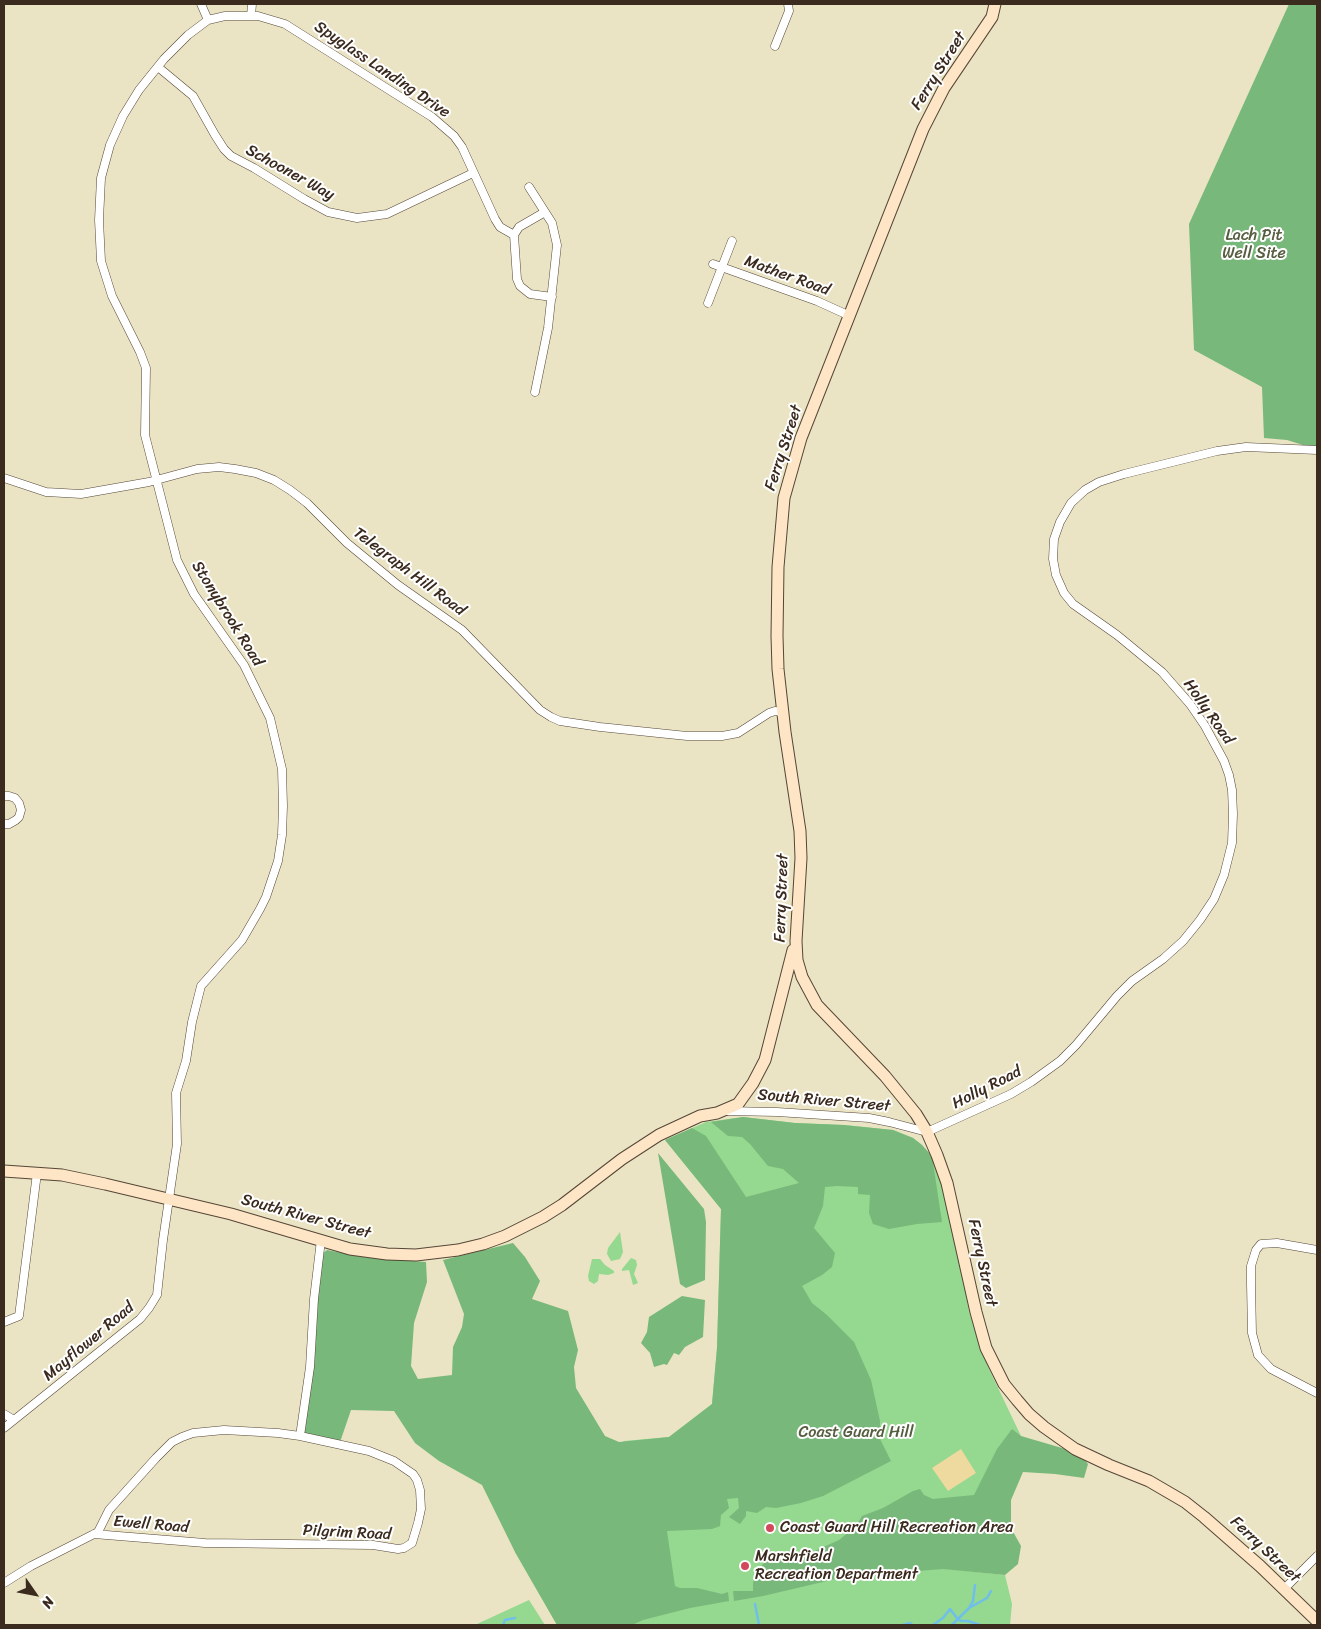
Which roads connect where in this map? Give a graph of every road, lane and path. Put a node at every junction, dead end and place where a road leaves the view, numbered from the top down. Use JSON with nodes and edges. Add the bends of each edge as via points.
{"nodes":[{"id":1,"x":201,"y":4,"type":"edge"},
{"id":2,"x":252,"y":4,"type":"edge"},
{"id":3,"x":788,"y":4,"type":"edge"},
{"id":4,"x":995,"y":4,"type":"edge"},
{"id":5,"x":1001,"y":4,"type":"edge"},
{"id":6,"x":251,"y":16,"type":"junction"},
{"id":7,"x":992,"y":17,"type":"junction"},
{"id":8,"x":208,"y":20,"type":"junction"},
{"id":9,"x":775,"y":46,"type":"dead end"},
{"id":10,"x":158,"y":67,"type":"junction"},
{"id":11,"x":473,"y":173,"type":"junction"},
{"id":12,"x":529,"y":187,"type":"dead end"},
{"id":13,"x":546,"y":212,"type":"junction"},
{"id":14,"x":514,"y":235,"type":"junction"},
{"id":15,"x":732,"y":241,"type":"dead end"},
{"id":16,"x":713,"y":264,"type":"dead end"},
{"id":17,"x":722,"y":267,"type":"junction"},
{"id":18,"x":552,"y":297,"type":"junction"},
{"id":19,"x":708,"y":303,"type":"dead end"},
{"id":20,"x":850,"y":316,"type":"junction"},
{"id":21,"x":535,"y":392,"type":"dead end"},
{"id":22,"x":1317,"y":450,"type":"edge"},
{"id":23,"x":4,"y":478,"type":"edge"},
{"id":24,"x":157,"y":480,"type":"junction"},
{"id":25,"x":782,"y":712,"type":"junction"},
{"id":26,"x":4,"y":796,"type":"edge"},
{"id":27,"x":4,"y":824,"type":"edge"},
{"id":28,"x":796,"y":941,"type":"junction"},
{"id":29,"x":717,"y":1113,"type":"junction"},
{"id":30,"x":927,"y":1132,"type":"junction"},
{"id":31,"x":4,"y":1171,"type":"edge"},
{"id":32,"x":37,"y":1173,"type":"junction"},
{"id":33,"x":169,"y":1198,"type":"junction"},
{"id":34,"x":321,"y":1240,"type":"junction"},
{"id":35,"x":1317,"y":1250,"type":"edge"},
{"id":36,"x":4,"y":1322,"type":"edge"},
{"id":37,"x":1317,"y":1393,"type":"edge"},
{"id":38,"x":4,"y":1414,"type":"edge"},
{"id":39,"x":14,"y":1420,"type":"junction"},
{"id":40,"x":4,"y":1428,"type":"edge"},
{"id":41,"x":300,"y":1436,"type":"junction"},
{"id":42,"x":94,"y":1534,"type":"junction"},
{"id":43,"x":206,"y":1543,"type":"joint"},
{"id":44,"x":1317,"y":1556,"type":"edge"},
{"id":45,"x":4,"y":1583,"type":"edge"},
{"id":46,"x":1284,"y":1589,"type":"junction"},
{"id":47,"x":1317,"y":1621,"type":"edge"}],
"edges":[{"from":1,"to":8,"type":"street"},
{"from":2,"to":6,"type":"street"},
{"from":3,"to":9,"type":"street","via":[[789,11]]},
{"from":4,"to":7,"type":"street","name":"Ferry Street"},
{"from":5,"to":7,"type":"street"},
{"from":6,"to":8,"type":"street","name":"Spyglass Landing Drive"},
{"from":6,"to":11,"type":"street","name":"Spyglass Landing Drive","via":[[273,20],[297,30],[432,117],[454,136]]},
{"from":7,"to":20,"type":"street","name":"Ferry Street","via":[[929,116]]},
{"from":8,"to":10,"type":"street","name":"Stonybrook Road","via":[[188,35]]},
{"from":10,"to":11,"type":"street","name":"Schooner Way","via":[[193,96],[231,156],[328,212],[357,218],[387,214]]},
{"from":10,"to":24,"type":"street","name":"Stonybrook Road","via":[[139,90],[110,145],[101,178],[98,220],[101,261],[112,296],[146,368],[146,436]]},
{"from":11,"to":14,"type":"street","name":"Spyglass Landing Drive","via":[[500,227]]},
{"from":12,"to":13,"type":"street"},
{"from":13,"to":14,"type":"street","via":[[519,227]]},
{"from":13,"to":18,"type":"street","via":[[557,245]]},
{"from":14,"to":18,"type":"street","via":[[516,279],[520,286],[530,294]]},
{"from":15,"to":17,"type":"street"},
{"from":16,"to":17,"type":"street","name":"Mather Road"},
{"from":17,"to":19,"type":"street"},
{"from":17,"to":20,"type":"street","name":"Mather Road"},
{"from":18,"to":21,"type":"street"},
{"from":20,"to":25,"type":"street","name":"Ferry Street","via":[[801,438],[784,498],[776,602]]},
{"from":22,"to":30,"type":"street","name":"Holly Road","via":[[1236,448],[1124,474],[1098,482],[1086,490],[1071,503],[1060,522],[1054,539],[1053,559],[1064,593],[1073,604],[1162,672],[1190,704],[1224,760],[1232,790],[1232,844],[1214,899],[1200,920],[1183,941],[1117,996],[1060,1061],[1011,1094]]},
{"from":23,"to":24,"type":"street","name":"Telegraph Hill Road","via":[[46,492],[67,494],[96,493]]},
{"from":24,"to":25,"type":"street","name":"Telegraph Hill Road","via":[[197,469],[219,467],[274,480],[307,503],[347,543],[398,585],[462,630],[540,710],[560,721],[687,736],[722,736],[738,733],[769,713]]},
{"from":24,"to":33,"type":"street","name":"Stonybrook Road","via":[[182,571],[244,665],[270,718],[282,769],[283,806],[278,861],[266,897],[242,940],[201,986],[176,1094],[177,1144]]},
{"from":25,"to":28,"type":"street","name":"Ferry Street","via":[[800,831]]},
{"from":26,"to":27,"type":"street","via":[[15,798],[21,810],[16,820]]},
{"from":28,"to":29,"type":"street","name":"South River Street","via":[[760,1071],[738,1104]]},
{"from":28,"to":30,"type":"street","name":"Ferry Street","via":[[802,977],[817,1005],[885,1076]]},
{"from":29,"to":30,"type":"street","name":"South River Street","via":[[777,1112],[869,1118]]},
{"from":29,"to":34,"type":"street","name":"South River Street","via":[[700,1116],[659,1135],[540,1219],[483,1244],[438,1253],[403,1255],[350,1249]]},
{"from":30,"to":46,"type":"street","name":"Ferry Street","via":[[947,1183],[986,1348],[1004,1384],[1029,1414],[1075,1449],[1149,1481],[1185,1502]]},
{"from":31,"to":32,"type":"street","name":"South River Street"},
{"from":32,"to":33,"type":"street","name":"South River Street"},
{"from":32,"to":36,"type":"street","via":[[19,1316]]},
{"from":33,"to":34,"type":"street","name":"South River Street"},
{"from":33,"to":39,"type":"street","name":"Mayflower Road","via":[[157,1295],[149,1308],[140,1319]]},
{"from":34,"to":41,"type":"street","via":[[310,1367]]},
{"from":35,"to":37,"type":"street","via":[[1277,1243],[1261,1244],[1251,1266],[1252,1333],[1258,1355],[1271,1369]]},
{"from":38,"to":39,"type":"street"},
{"from":39,"to":40,"type":"street","name":"Mayflower Road"},
{"from":41,"to":42,"type":"street","name":"Pilgrim Road","via":[[224,1430],[182,1437],[156,1458],[110,1510]]},
{"from":41,"to":43,"type":"street","name":"Pilgrim Road","via":[[369,1452],[413,1474],[420,1490],[421,1509],[412,1543],[398,1549],[373,1545]]},
{"from":42,"to":43,"type":"street","name":"Ewell Road"},
{"from":42,"to":45,"type":"street","name":"Pilgrim Road"},
{"from":44,"to":46,"type":"street"},
{"from":46,"to":47,"type":"street","name":"Ferry Street"}]}
